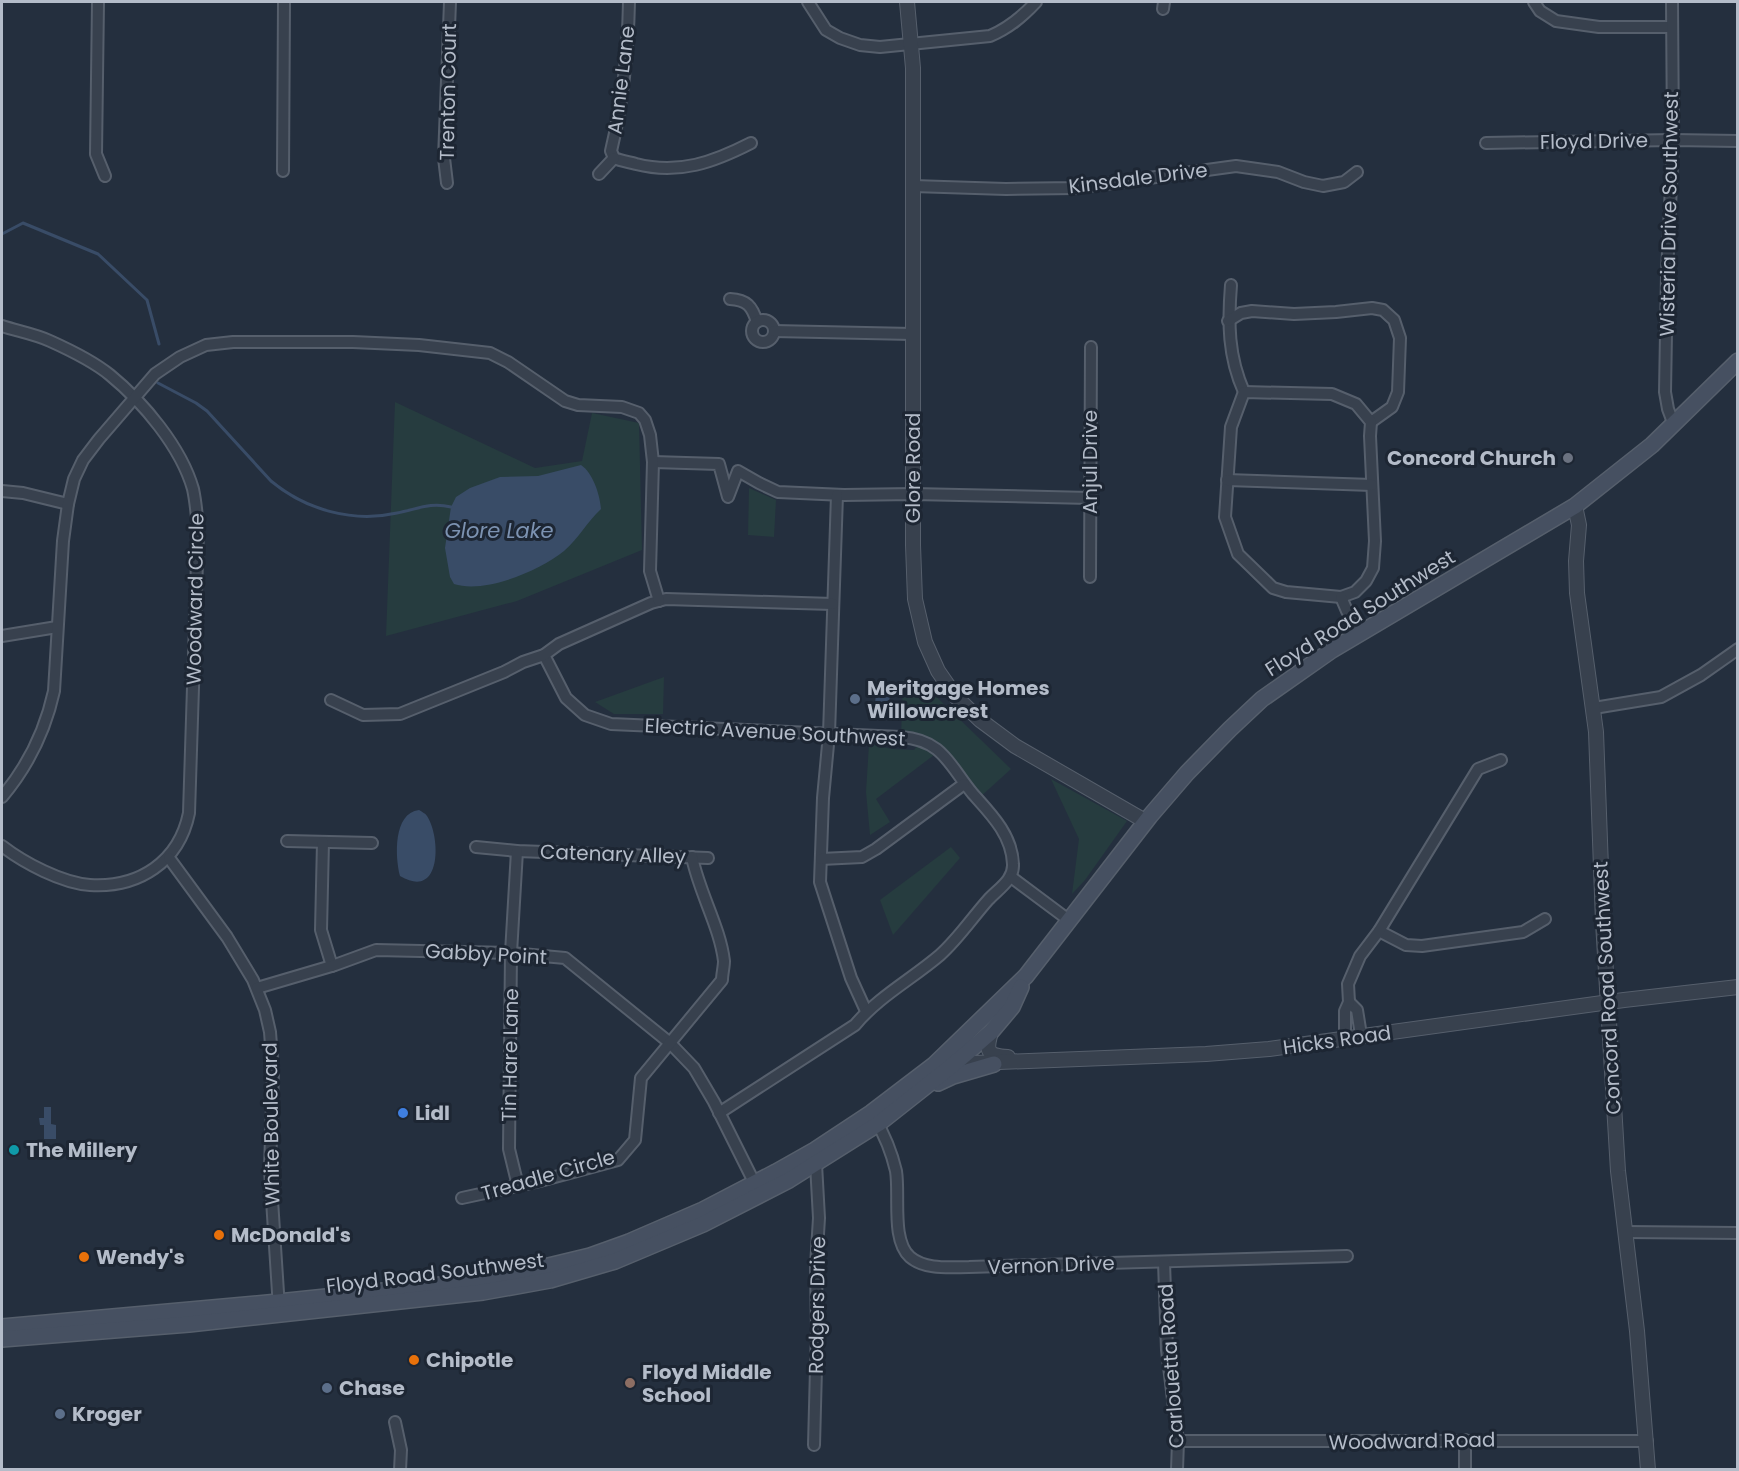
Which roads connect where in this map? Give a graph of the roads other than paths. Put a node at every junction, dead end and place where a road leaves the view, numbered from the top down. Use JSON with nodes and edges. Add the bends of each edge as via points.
{"nodes":[{"id":1,"x":98,"y":2,"type":"edge"},
{"id":2,"x":284,"y":2,"type":"edge"},
{"id":3,"x":450,"y":2,"type":"edge"},
{"id":4,"x":629,"y":2,"type":"edge"},
{"id":5,"x":808,"y":2,"type":"edge"},
{"id":6,"x":907,"y":2,"type":"edge"},
{"id":7,"x":1036,"y":2,"type":"edge"},
{"id":8,"x":1534,"y":2,"type":"edge"},
{"id":9,"x":1672,"y":2,"type":"edge"},
{"id":10,"x":1672,"y":27,"type":"junction"},
{"id":11,"x":910,"y":44,"type":"junction"},
{"id":12,"x":1673,"y":140,"type":"junction"},
{"id":13,"x":1737,"y":141,"type":"edge"},
{"id":14,"x":752,"y":142,"type":"dead end"},
{"id":15,"x":1486,"y":143,"type":"dead end"},
{"id":16,"x":614,"y":158,"type":"junction"},
{"id":17,"x":283,"y":171,"type":"dead end"},
{"id":18,"x":1358,"y":172,"type":"dead end"},
{"id":19,"x":598,"y":174,"type":"dead end"},
{"id":20,"x":105,"y":176,"type":"dead end"},
{"id":21,"x":447,"y":183,"type":"dead end"},
{"id":22,"x":913,"y":186,"type":"junction"},
{"id":23,"x":1231,"y":285,"type":"dead end"},
{"id":24,"x":730,"y":299,"type":"dead end"},
{"id":25,"x":1228,"y":321,"type":"junction"},
{"id":26,"x":757,"y":322,"type":"junction"},
{"id":27,"x":2,"y":326,"type":"edge"},
{"id":28,"x":774,"y":331,"type":"junction"},
{"id":29,"x":912,"y":334,"type":"junction"},
{"id":30,"x":1091,"y":347,"type":"dead end"},
{"id":31,"x":1737,"y":361,"type":"edge"},
{"id":32,"x":1244,"y":392,"type":"junction"},
{"id":33,"x":133,"y":399,"type":"junction"},
{"id":34,"x":1371,"y":422,"type":"junction"},
{"id":35,"x":1674,"y":425,"type":"junction"},
{"id":36,"x":653,"y":462,"type":"junction"},
{"id":37,"x":1227,"y":480,"type":"junction"},
{"id":38,"x":1372,"y":484,"type":"junction"},
{"id":39,"x":2,"y":491,"type":"edge"},
{"id":40,"x":913,"y":494,"type":"junction"},
{"id":41,"x":837,"y":495,"type":"junction"},
{"id":42,"x":1090,"y":498,"type":"junction"},
{"id":43,"x":68,"y":504,"type":"junction"},
{"id":44,"x":1575,"y":506,"type":"junction"},
{"id":45,"x":1090,"y":577,"type":"dead end"},
{"id":46,"x":1341,"y":597,"type":"junction"},
{"id":47,"x":659,"y":601,"type":"junction"},
{"id":48,"x":833,"y":604,"type":"junction"},
{"id":49,"x":57,"y":627,"type":"junction"},
{"id":50,"x":1360,"y":633,"type":"junction"},
{"id":51,"x":2,"y":636,"type":"edge"},
{"id":52,"x":1737,"y":649,"type":"edge"},
{"id":53,"x":544,"y":655,"type":"junction"},
{"id":54,"x":331,"y":700,"type":"dead end"},
{"id":55,"x":1594,"y":708,"type":"junction"},
{"id":56,"x":829,"y":734,"type":"junction"},
{"id":57,"x":1501,"y":760,"type":"dead end"},
{"id":58,"x":964,"y":783,"type":"junction"},
{"id":59,"x":2,"y":797,"type":"edge"},
{"id":60,"x":1146,"y":821,"type":"junction"},
{"id":61,"x":287,"y":841,"type":"dead end"},
{"id":62,"x":323,"y":842,"type":"junction"},
{"id":63,"x":372,"y":843,"type":"dead end"},
{"id":64,"x":2,"y":846,"type":"edge"},
{"id":65,"x":476,"y":847,"type":"dead end"},
{"id":66,"x":517,"y":851,"type":"junction"},
{"id":67,"x":692,"y":857,"type":"junction"},
{"id":68,"x":169,"y":858,"type":"junction"},
{"id":69,"x":708,"y":858,"type":"dead end"},
{"id":70,"x":821,"y":859,"type":"junction"},
{"id":71,"x":1011,"y":877,"type":"junction"},
{"id":72,"x":1545,"y":919,"type":"dead end"},
{"id":73,"x":1070,"y":921,"type":"junction"},
{"id":74,"x":1379,"y":931,"type":"junction"},
{"id":75,"x":511,"y":953,"type":"junction"},
{"id":76,"x":332,"y":966,"type":"junction"},
{"id":77,"x":1026,"y":976,"type":"junction"},
{"id":78,"x":1737,"y":987,"type":"edge"},
{"id":79,"x":257,"y":988,"type":"junction"},
{"id":80,"x":1349,"y":1002,"type":"junction"},
{"id":81,"x":1609,"y":1002,"type":"junction"},
{"id":82,"x":867,"y":1011,"type":"junction"},
{"id":83,"x":992,"y":1032,"type":"junction"},
{"id":84,"x":1361,"y":1035,"type":"junction"},
{"id":85,"x":1345,"y":1038,"type":"junction"},
{"id":86,"x":670,"y":1043,"type":"junction"},
{"id":87,"x":1030,"y":1060,"type":"junction"},
{"id":88,"x":954,"y":1064,"type":"junction"},
{"id":89,"x":994,"y":1064,"type":"junction"},
{"id":90,"x":934,"y":1065,"type":"junction"},
{"id":91,"x":910,"y":1099,"type":"junction"},
{"id":92,"x":719,"y":1113,"type":"junction"},
{"id":93,"x":874,"y":1118,"type":"junction"},
{"id":94,"x":816,"y":1164,"type":"junction"},
{"id":95,"x":755,"y":1184,"type":"junction"},
{"id":96,"x":518,"y":1186,"type":"junction"},
{"id":97,"x":462,"y":1198,"type":"dead end"},
{"id":98,"x":1625,"y":1232,"type":"junction"},
{"id":99,"x":1737,"y":1233,"type":"edge"},
{"id":100,"x":1347,"y":1256,"type":"dead end"},
{"id":101,"x":1164,"y":1262,"type":"junction"},
{"id":102,"x":279,"y":1308,"type":"junction"},
{"id":103,"x":2,"y":1327,"type":"edge"},
{"id":104,"x":2,"y":1339,"type":"edge"},
{"id":105,"x":395,"y":1422,"type":"dead end"},
{"id":106,"x":1465,"y":1440,"type":"junction"},
{"id":107,"x":1178,"y":1441,"type":"junction"},
{"id":108,"x":1647,"y":1441,"type":"junction"},
{"id":109,"x":814,"y":1445,"type":"dead end"},
{"id":110,"x":400,"y":1470,"type":"edge"},
{"id":111,"x":1177,"y":1470,"type":"edge"},
{"id":112,"x":1465,"y":1470,"type":"edge"},
{"id":113,"x":1648,"y":1470,"type":"edge"}],
"edges":[{"from":1,"to":20,"type":"street","via":[[96,154]]},
{"from":2,"to":17,"type":"street"},
{"from":3,"to":21,"type":"street","name":"Trenton Court","via":[[444,158]]},
{"from":4,"to":16,"type":"street","name":"Annie Lane","via":[[623,96],[611,151]]},
{"from":5,"to":11,"type":"street","via":[[826,30],[847,41],[873,47]]},
{"from":6,"to":11,"type":"street","name":"Glore Road"},
{"from":7,"to":11,"type":"street","via":[[1021,19],[990,36]]},
{"from":8,"to":10,"type":"street","via":[[1556,21],[1599,27]]},
{"from":9,"to":10,"type":"street","name":"Wisteria Drive Southwest"},
{"from":10,"to":12,"type":"street","name":"Wisteria Drive Southwest"},
{"from":11,"to":22,"type":"street","name":"Glore Road"},
{"from":12,"to":13,"type":"street","name":"Floyd Drive"},
{"from":12,"to":15,"type":"street","name":"Floyd Drive"},
{"from":12,"to":35,"type":"street","name":"Wisteria Drive Southwest","via":[[1665,392]]},
{"from":14,"to":16,"type":"street","name":"Annie Lane","via":[[712,162],[686,168],[653,167]]},
{"from":16,"to":19,"type":"street","name":"Annie Lane"},
{"from":18,"to":22,"type":"street","name":"Kinsdale Drive","via":[[1344,182],[1323,186],[1278,172],[1236,166],[1076,188]]},
{"from":22,"to":29,"type":"street","name":"Glore Road"},
{"from":23,"to":25,"type":"street"},
{"from":24,"to":26,"type":"street","via":[[748,303]]},
{"from":25,"to":32,"type":"street","via":[[1231,356]]},
{"from":25,"to":34,"type":"street","via":[[1252,311],[1294,314],[1383,310],[1394,320],[1400,338],[1398,392],[1392,407]]},
{"from":26,"to":28,"type":"street","via":[[768,322]]},
{"from":26,"to":28,"type":"street","via":[[752,332],[758,341],[768,341]]},
{"from":27,"to":33,"type":"street","name":"Woodward Circle","via":[[49,340],[85,359],[108,374]]},
{"from":28,"to":29,"type":"street"},
{"from":29,"to":40,"type":"street","name":"Glore Road"},
{"from":30,"to":42,"type":"street","name":"Anjul Drive"},
{"from":31,"to":35,"type":"main road","name":"Floyd Road Southwest"},
{"from":32,"to":34,"type":"street","via":[[1332,394],[1356,404]]},
{"from":32,"to":37,"type":"street","via":[[1231,427]]},
{"from":33,"to":36,"type":"street","via":[[155,374],[206,345],[353,342],[490,353],[565,400],[639,413],[650,435]]},
{"from":33,"to":43,"type":"street","via":[[83,460]]},
{"from":33,"to":68,"type":"street","name":"Woodward Circle","via":[[160,428],[182,463],[196,505],[198,552],[189,813]]},
{"from":34,"to":38,"type":"street"},
{"from":35,"to":44,"type":"main road","name":"Floyd Road Southwest"},
{"from":36,"to":41,"type":"street","via":[[718,464],[728,497],[738,471],[778,492]]},
{"from":36,"to":47,"type":"street","via":[[650,571]]},
{"from":37,"to":38,"type":"street"},
{"from":37,"to":46,"type":"street","via":[[1225,517],[1239,554],[1273,588]]},
{"from":38,"to":46,"type":"street","via":[[1373,568],[1355,592]]},
{"from":39,"to":43,"type":"street"},
{"from":40,"to":41,"type":"street"},
{"from":40,"to":42,"type":"street"},
{"from":40,"to":60,"type":"street","name":"Glore Road","via":[[915,599],[925,642],[956,697],[1015,746]]},
{"from":41,"to":48,"type":"street"},
{"from":42,"to":45,"type":"street","name":"Anjul Drive"},
{"from":43,"to":49,"type":"street"},
{"from":44,"to":50,"type":"main road","name":"Floyd Road Southwest"},
{"from":44,"to":55,"type":"street","name":"Concord Road Southwest","via":[[1579,525],[1576,593]]},
{"from":46,"to":50,"type":"street"},
{"from":47,"to":48,"type":"street","via":[[683,598]]},
{"from":47,"to":53,"type":"street","via":[[559,644]]},
{"from":48,"to":56,"type":"street"},
{"from":49,"to":51,"type":"street"},
{"from":49,"to":59,"type":"street","via":[[50,710],[35,750]]},
{"from":50,"to":60,"type":"main road","name":"Floyd Road Southwest","via":[[1299,672],[1243,716]]},
{"from":52,"to":55,"type":"street","via":[[1661,697]]},
{"from":53,"to":54,"type":"street","via":[[400,714],[363,715]]},
{"from":53,"to":56,"type":"street","name":"Electric Avenue Southwest","via":[[566,698],[585,715],[611,724]]},
{"from":55,"to":81,"type":"street","name":"Concord Road Southwest"},
{"from":56,"to":58,"type":"street","name":"Electric Avenue Southwest","via":[[922,740],[942,753]]},
{"from":56,"to":70,"type":"street"},
{"from":57,"to":74,"type":"street","via":[[1478,769]]},
{"from":58,"to":70,"type":"street","via":[[862,857]]},
{"from":58,"to":71,"type":"street","name":"Electric Avenue Southwest","via":[[1010,845]]},
{"from":60,"to":73,"type":"main road","name":"Floyd Road Southwest"},
{"from":61,"to":62,"type":"street"},
{"from":62,"to":63,"type":"street"},
{"from":62,"to":76,"type":"street","via":[[321,930]]},
{"from":64,"to":68,"type":"street","via":[[38,868],[88,885],[133,879]]},
{"from":65,"to":66,"type":"street","name":"Catenary Alley"},
{"from":66,"to":67,"type":"street","name":"Catenary Alley"},
{"from":66,"to":75,"type":"street","name":"Tin Hare Lane"},
{"from":67,"to":69,"type":"street","name":"Catenary Alley"},
{"from":67,"to":86,"type":"street","name":"Treadle Circle","via":[[724,963],[722,980]]},
{"from":68,"to":79,"type":"street","name":"White Boulevard","via":[[227,937]]},
{"from":70,"to":82,"type":"street","via":[[820,882],[851,978]]},
{"from":71,"to":73,"type":"street"},
{"from":71,"to":82,"type":"street","via":[[939,956]]},
{"from":72,"to":74,"type":"street","via":[[1523,932],[1422,946],[1406,945]]},
{"from":73,"to":77,"type":"main road","name":"Floyd Road Southwest"},
{"from":74,"to":80,"type":"street","via":[[1353,971],[1348,984]]},
{"from":75,"to":76,"type":"street","name":"Gabby Point","via":[[376,950]]},
{"from":75,"to":86,"type":"street","name":"Gabby Point","via":[[565,958]]},
{"from":75,"to":96,"type":"street","name":"Tin Hare Lane","via":[[509,1149]]},
{"from":76,"to":79,"type":"street","name":"Gabby Point"},
{"from":77,"to":83,"type":"main road","name":"Floyd Road Southwest","via":[[1012,1007]]},
{"from":77,"to":90,"type":"main road","name":"Floyd Road Southwest"},
{"from":78,"to":81,"type":"street","name":"Hicks Road"},
{"from":79,"to":102,"type":"street","name":"White Boulevard","via":[[270,1032],[273,1072],[270,1169]]},
{"from":80,"to":84,"type":"street","via":[[1357,1010]]},
{"from":80,"to":85,"type":"street"},
{"from":81,"to":84,"type":"street","name":"Hicks Road"},
{"from":81,"to":98,"type":"street","name":"Concord Road Southwest"},
{"from":82,"to":92,"type":"street","via":[[855,1025]]},
{"from":83,"to":87,"type":"street","via":[[987,1047],[990,1053]]},
{"from":83,"to":88,"type":"main road","name":"Floyd Road Southwest"},
{"from":84,"to":85,"type":"street","name":"Hicks Road"},
{"from":85,"to":87,"type":"street","name":"Hicks Road","via":[[1237,1052]]},
{"from":86,"to":92,"type":"street","name":"Gabby Point","via":[[694,1068]]},
{"from":86,"to":96,"type":"street","name":"Treadle Circle","via":[[641,1078],[635,1140],[618,1160]]},
{"from":87,"to":89,"type":"street","name":"Hicks Road"},
{"from":88,"to":89,"type":"street","name":"Hicks Road"},
{"from":88,"to":90,"type":"street","name":"Hicks Road"},
{"from":88,"to":91,"type":"main road","name":"Floyd Road Southwest"},
{"from":89,"to":91,"type":"main road","via":[[953,1076]]},
{"from":90,"to":93,"type":"main road","name":"Floyd Road Southwest"},
{"from":91,"to":93,"type":"main road","name":"Floyd Road Southwest"},
{"from":92,"to":95,"type":"street","name":"Gabby Point"},
{"from":93,"to":94,"type":"main road","name":"Floyd Road Southwest"},
{"from":93,"to":95,"type":"main road","name":"Floyd Road Southwest"},
{"from":93,"to":101,"type":"street","name":"Vernon Drive","via":[[896,1171],[902,1247],[912,1258],[930,1266],[969,1267]]},
{"from":94,"to":102,"type":"main road","name":"Floyd Road Southwest","via":[[703,1224],[643,1251],[576,1274],[483,1292]]},
{"from":94,"to":109,"type":"street","name":"Rodgers Drive","via":[[819,1218]]},
{"from":95,"to":102,"type":"main road","name":"Floyd Road Southwest","via":[[633,1240],[551,1267]]},
{"from":96,"to":97,"type":"street","name":"Treadle Circle"},
{"from":98,"to":99,"type":"street"},
{"from":98,"to":108,"type":"street","name":"Concord Road Southwest"},
{"from":100,"to":101,"type":"street","name":"Vernon Drive"},
{"from":101,"to":107,"type":"street","name":"Carlouetta Road","via":[[1167,1350]]},
{"from":102,"to":103,"type":"main road","name":"Floyd Road Southwest"},
{"from":102,"to":104,"type":"main road","name":"Floyd Road Southwest","via":[[189,1324]]},
{"from":105,"to":110,"type":"street","via":[[401,1450]]},
{"from":106,"to":107,"type":"street","name":"Woodward Road"},
{"from":106,"to":108,"type":"street","name":"Woodward Road"},
{"from":106,"to":112,"type":"street"},
{"from":107,"to":111,"type":"street","name":"Carlouetta Road"},
{"from":108,"to":113,"type":"street","name":"Concord Road Southwest"}]}
